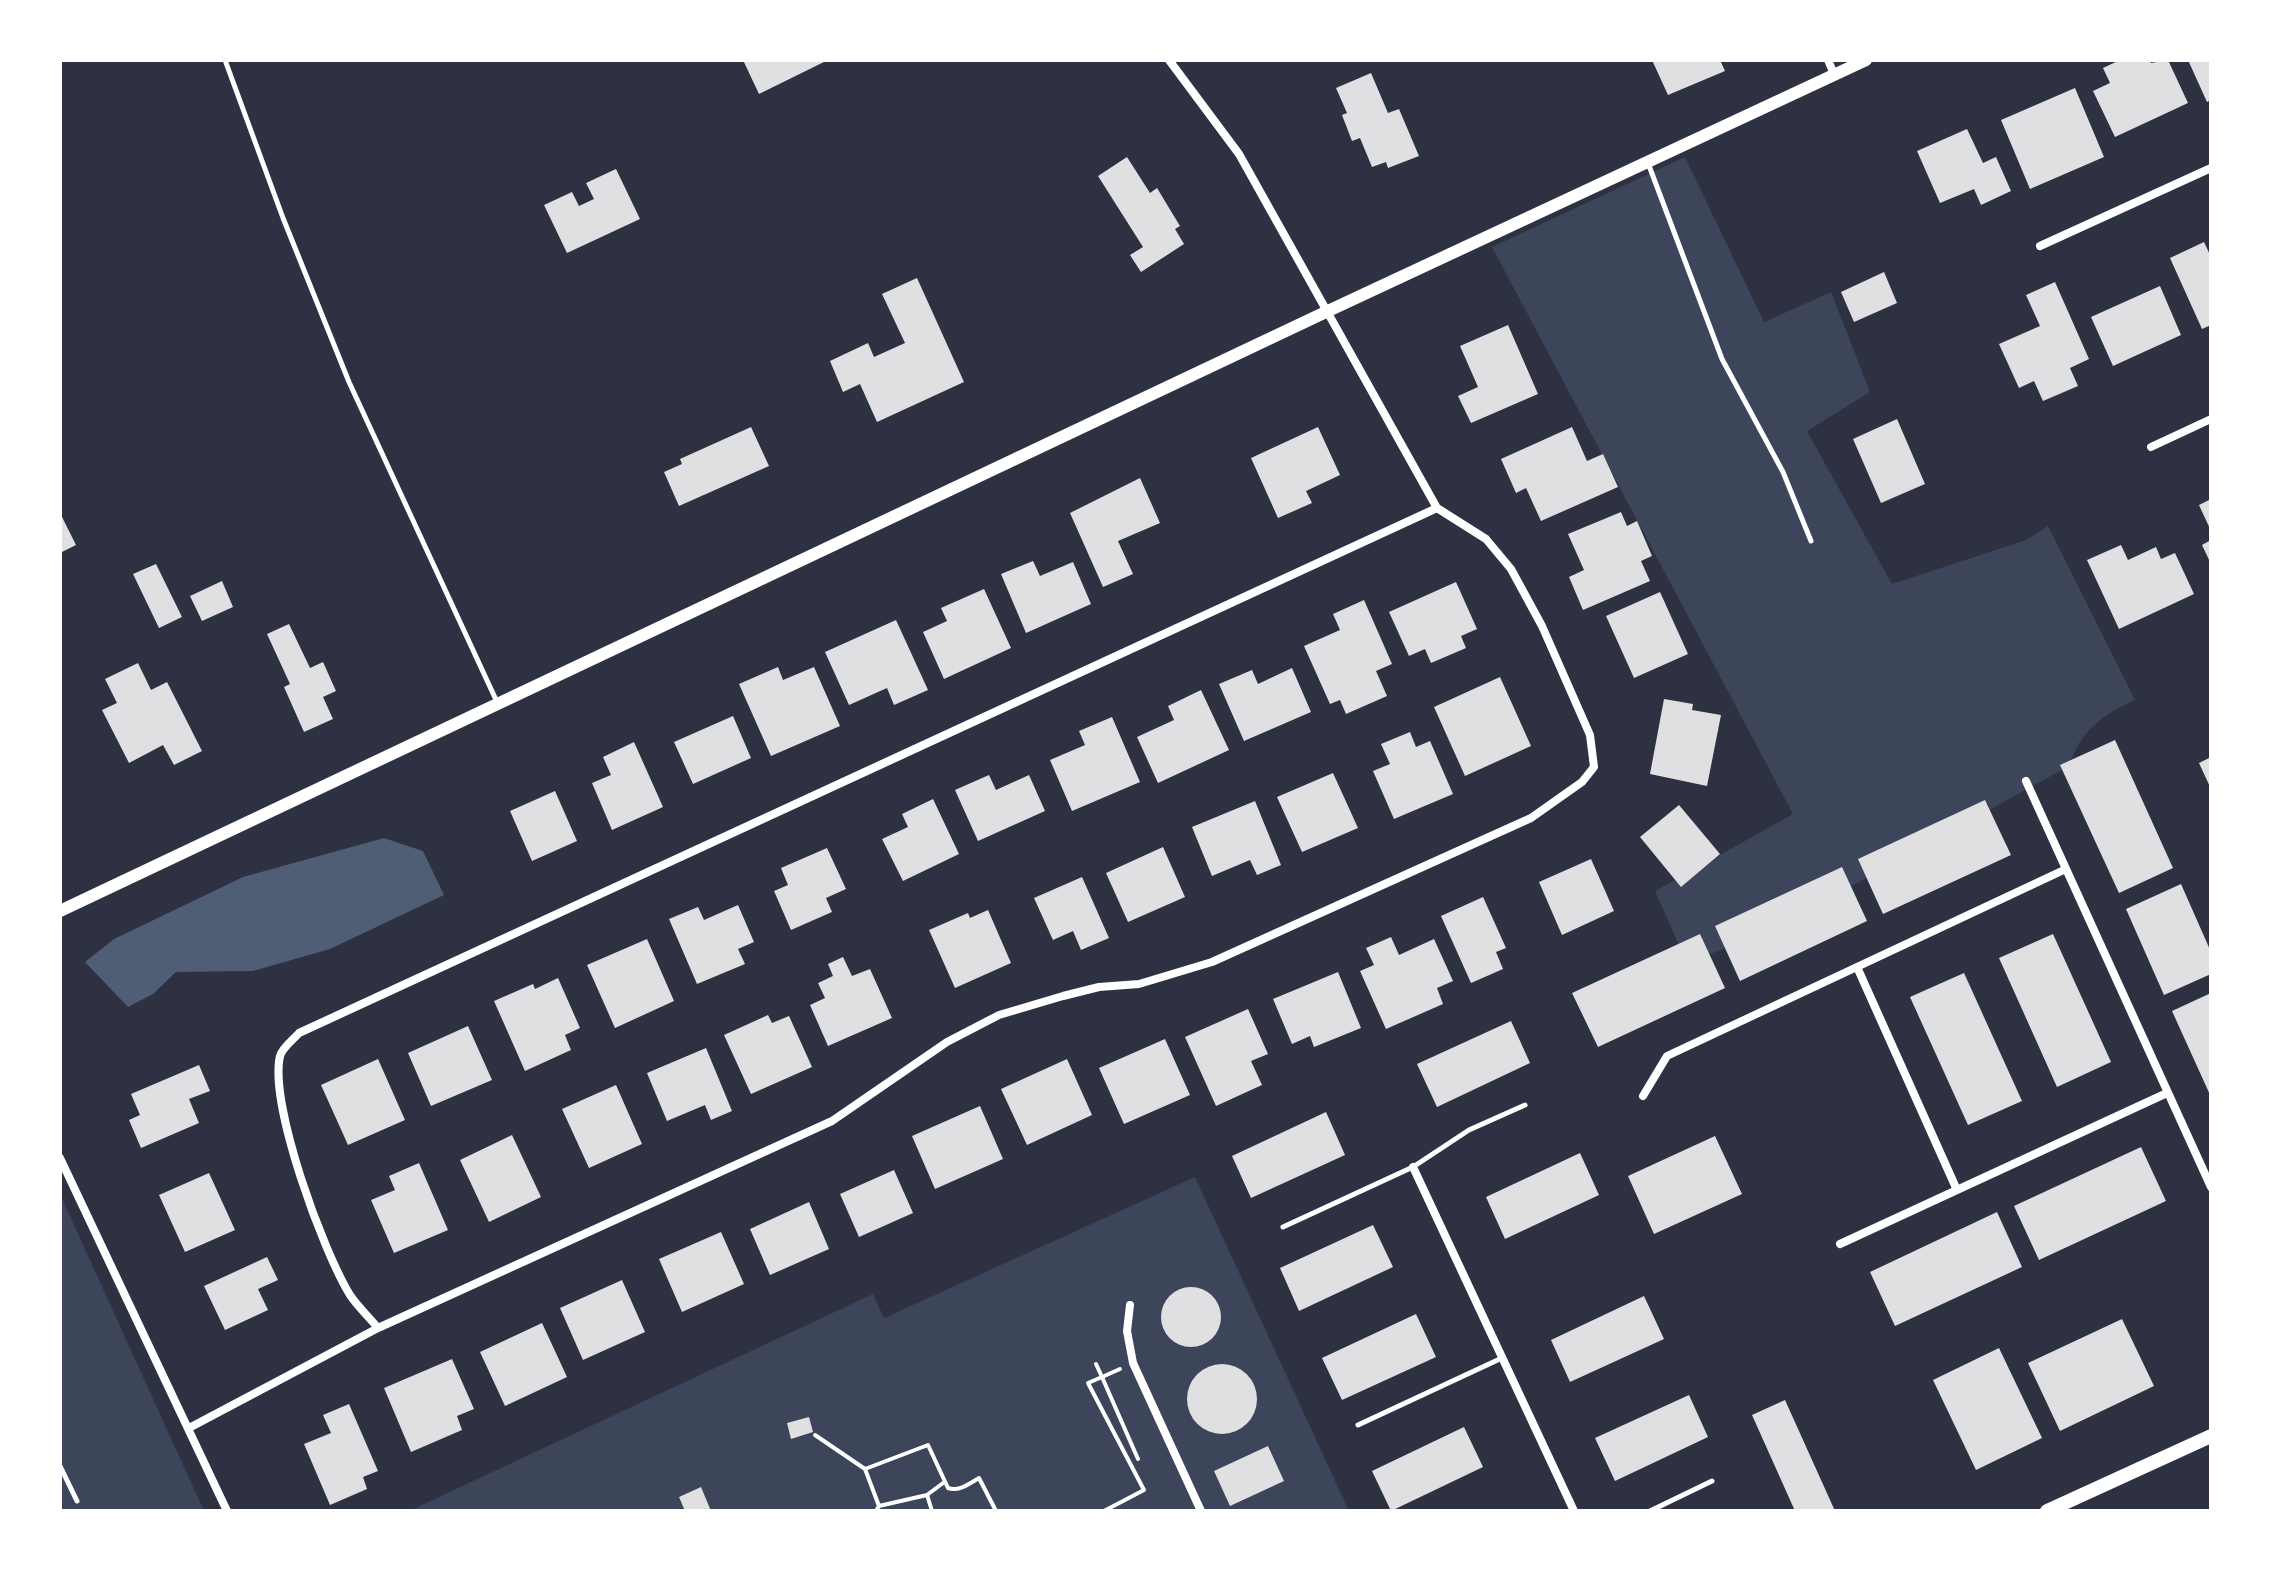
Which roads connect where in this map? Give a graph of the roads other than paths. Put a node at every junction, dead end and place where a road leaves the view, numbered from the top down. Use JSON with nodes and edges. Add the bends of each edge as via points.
{"nodes":[{"id":1,"x":225,"y":60,"type":"edge"},
{"id":2,"x":1169,"y":60,"type":"edge"},
{"id":3,"x":1828,"y":60,"type":"edge"},
{"id":4,"x":1866,"y":60,"type":"edge"},
{"id":5,"x":1834,"y":74,"type":"junction"},
{"id":6,"x":1647,"y":162,"type":"junction"},
{"id":7,"x":2211,"y":168,"type":"edge"},
{"id":8,"x":2040,"y":246,"type":"dead end"},
{"id":9,"x":1328,"y":311,"type":"junction"},
{"id":10,"x":2211,"y":419,"type":"edge"},
{"id":11,"x":2151,"y":447,"type":"dead end"},
{"id":12,"x":1437,"y":508,"type":"junction"},
{"id":13,"x":1811,"y":541,"type":"dead end"},
{"id":14,"x":497,"y":703,"type":"junction"},
{"id":15,"x":2026,"y":781,"type":"dead end"},
{"id":16,"x":2066,"y":869,"type":"junction"},
{"id":17,"x":60,"y":911,"type":"edge"},
{"id":18,"x":1857,"y":967,"type":"junction"},
{"id":19,"x":2167,"y":1093,"type":"junction"},
{"id":20,"x":1643,"y":1096,"type":"dead end"},
{"id":21,"x":1525,"y":1105,"type":"dead end"},
{"id":22,"x":60,"y":1158,"type":"edge"},
{"id":23,"x":1413,"y":1167,"type":"junction"},
{"id":24,"x":2211,"y":1187,"type":"edge"},
{"id":25,"x":1957,"y":1190,"type":"junction"},
{"id":26,"x":1283,"y":1227,"type":"dead end"},
{"id":27,"x":1840,"y":1244,"type":"dead end"},
{"id":28,"x":1130,"y":1305,"type":"dead end"},
{"id":29,"x":378,"y":1328,"type":"junction"},
{"id":30,"x":1503,"y":1358,"type":"junction"},
{"id":31,"x":1358,"y":1425,"type":"dead end"},
{"id":32,"x":189,"y":1428,"type":"junction"},
{"id":33,"x":2211,"y":1436,"type":"edge"},
{"id":34,"x":60,"y":1466,"type":"edge"},
{"id":35,"x":1712,"y":1481,"type":"dead end"},
{"id":36,"x":77,"y":1501,"type":"dead end"},
{"id":37,"x":2070,"y":1506,"type":"edge"},
{"id":38,"x":227,"y":1511,"type":"edge"},
{"id":39,"x":1201,"y":1511,"type":"edge"},
{"id":40,"x":1574,"y":1511,"type":"edge"},
{"id":41,"x":1650,"y":1511,"type":"edge"},
{"id":42,"x":2047,"y":1511,"type":"edge"}],
"edges":[{"from":1,"to":14,"type":"lane","via":[[349,382]]},
{"from":2,"to":9,"type":"street","via":[[1239,154]]},
{"from":3,"to":5,"type":"street"},
{"from":4,"to":5,"type":"street"},
{"from":5,"to":6,"type":"street"},
{"from":6,"to":9,"type":"street"},
{"from":6,"to":13,"type":"lane","via":[[1722,359],[1783,472]]},
{"from":7,"to":8,"type":"street"},
{"from":9,"to":12,"type":"street"},
{"from":9,"to":14,"type":"street"},
{"from":10,"to":11,"type":"street"},
{"from":12,"to":29,"type":"street","via":[[299,1033],[280,1053],[278,1080],[288,1140],[351,1296]]},
{"from":12,"to":29,"type":"street","via":[[1486,539],[1511,569],[1542,626],[1590,735],[1594,767],[1582,782],[1531,818],[1212,962],[999,1015],[947,1042],[832,1121]]},
{"from":14,"to":17,"type":"street"},
{"from":15,"to":16,"type":"street"},
{"from":16,"to":18,"type":"street"},
{"from":16,"to":19,"type":"street"},
{"from":18,"to":20,"type":"street","via":[[1667,1056]]},
{"from":18,"to":25,"type":"street"},
{"from":19,"to":24,"type":"street"},
{"from":19,"to":25,"type":"street"},
{"from":21,"to":23,"type":"lane","via":[[1466,1132]]},
{"from":22,"to":32,"type":"street"},
{"from":23,"to":26,"type":"lane"},
{"from":23,"to":30,"type":"street"},
{"from":25,"to":27,"type":"street"},
{"from":28,"to":39,"type":"street","via":[[1127,1331],[1133,1363]]},
{"from":29,"to":32,"type":"street"},
{"from":30,"to":31,"type":"lane"},
{"from":30,"to":40,"type":"street"},
{"from":32,"to":38,"type":"street"},
{"from":33,"to":37,"type":"main road"},
{"from":34,"to":36,"type":"lane"},
{"from":35,"to":41,"type":"lane"},
{"from":37,"to":42,"type":"main road"}]}
